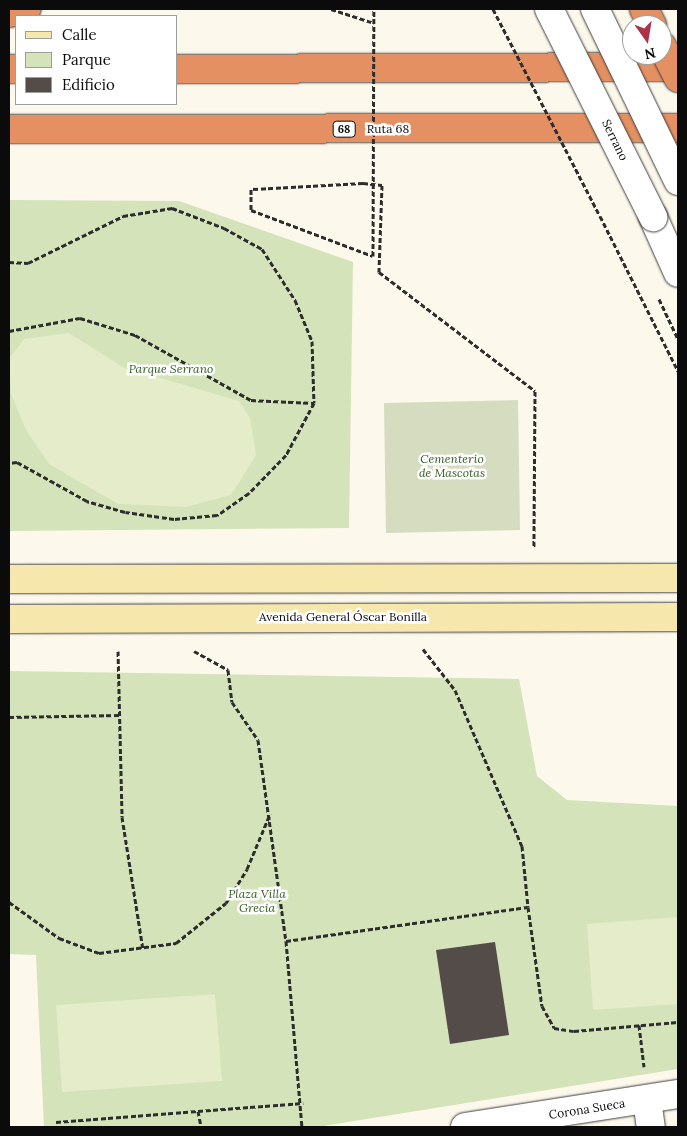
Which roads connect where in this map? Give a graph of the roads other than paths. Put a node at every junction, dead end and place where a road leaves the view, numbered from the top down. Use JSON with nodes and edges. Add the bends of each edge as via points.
{"nodes":[{"id":1,"x":26,"y":9,"type":"edge"},
{"id":2,"x":549,"y":9,"type":"edge"},
{"id":3,"x":595,"y":9,"type":"edge"},
{"id":4,"x":9,"y":13,"type":"edge"},
{"id":5,"x":672,"y":65,"type":"edge"},
{"id":6,"x":678,"y":68,"type":"edge"},
{"id":7,"x":178,"y":69,"type":"edge"},
{"id":8,"x":678,"y":78,"type":"edge"},
{"id":9,"x":678,"y":128,"type":"edge"},
{"id":10,"x":9,"y":129,"type":"edge"},
{"id":11,"x":678,"y":181,"type":"edge"},
{"id":12,"x":678,"y":273,"type":"edge"},
{"id":13,"x":9,"y":578,"type":"edge"},
{"id":14,"x":678,"y":578,"type":"edge"},
{"id":15,"x":678,"y":617,"type":"edge"},
{"id":16,"x":9,"y":619,"type":"edge"},
{"id":17,"x":678,"y":1094,"type":"edge"},
{"id":18,"x":648,"y":1100,"type":"junction"},
{"id":19,"x":465,"y":1127,"type":"edge"},
{"id":20,"x":651,"y":1127,"type":"edge"}],
"edges":[{"from":1,"to":4,"type":"highway"},
{"from":2,"to":12,"type":"street","name":"Serrano","bridge":true},
{"from":3,"to":11,"type":"street","bridge":true},
{"from":5,"to":8,"type":"highway","bridge":true},
{"from":6,"to":7,"type":"highway"},
{"from":9,"to":10,"type":"highway","name":"Ruta 68","number":"68"},
{"from":13,"to":14,"type":"main road"},
{"from":15,"to":16,"type":"main road","name":"Avenida General Óscar Bonilla"},
{"from":17,"to":18,"type":"street","name":"Corona Sueca"},
{"from":18,"to":19,"type":"street","name":"Corona Sueca"},
{"from":18,"to":20,"type":"street"}]}
